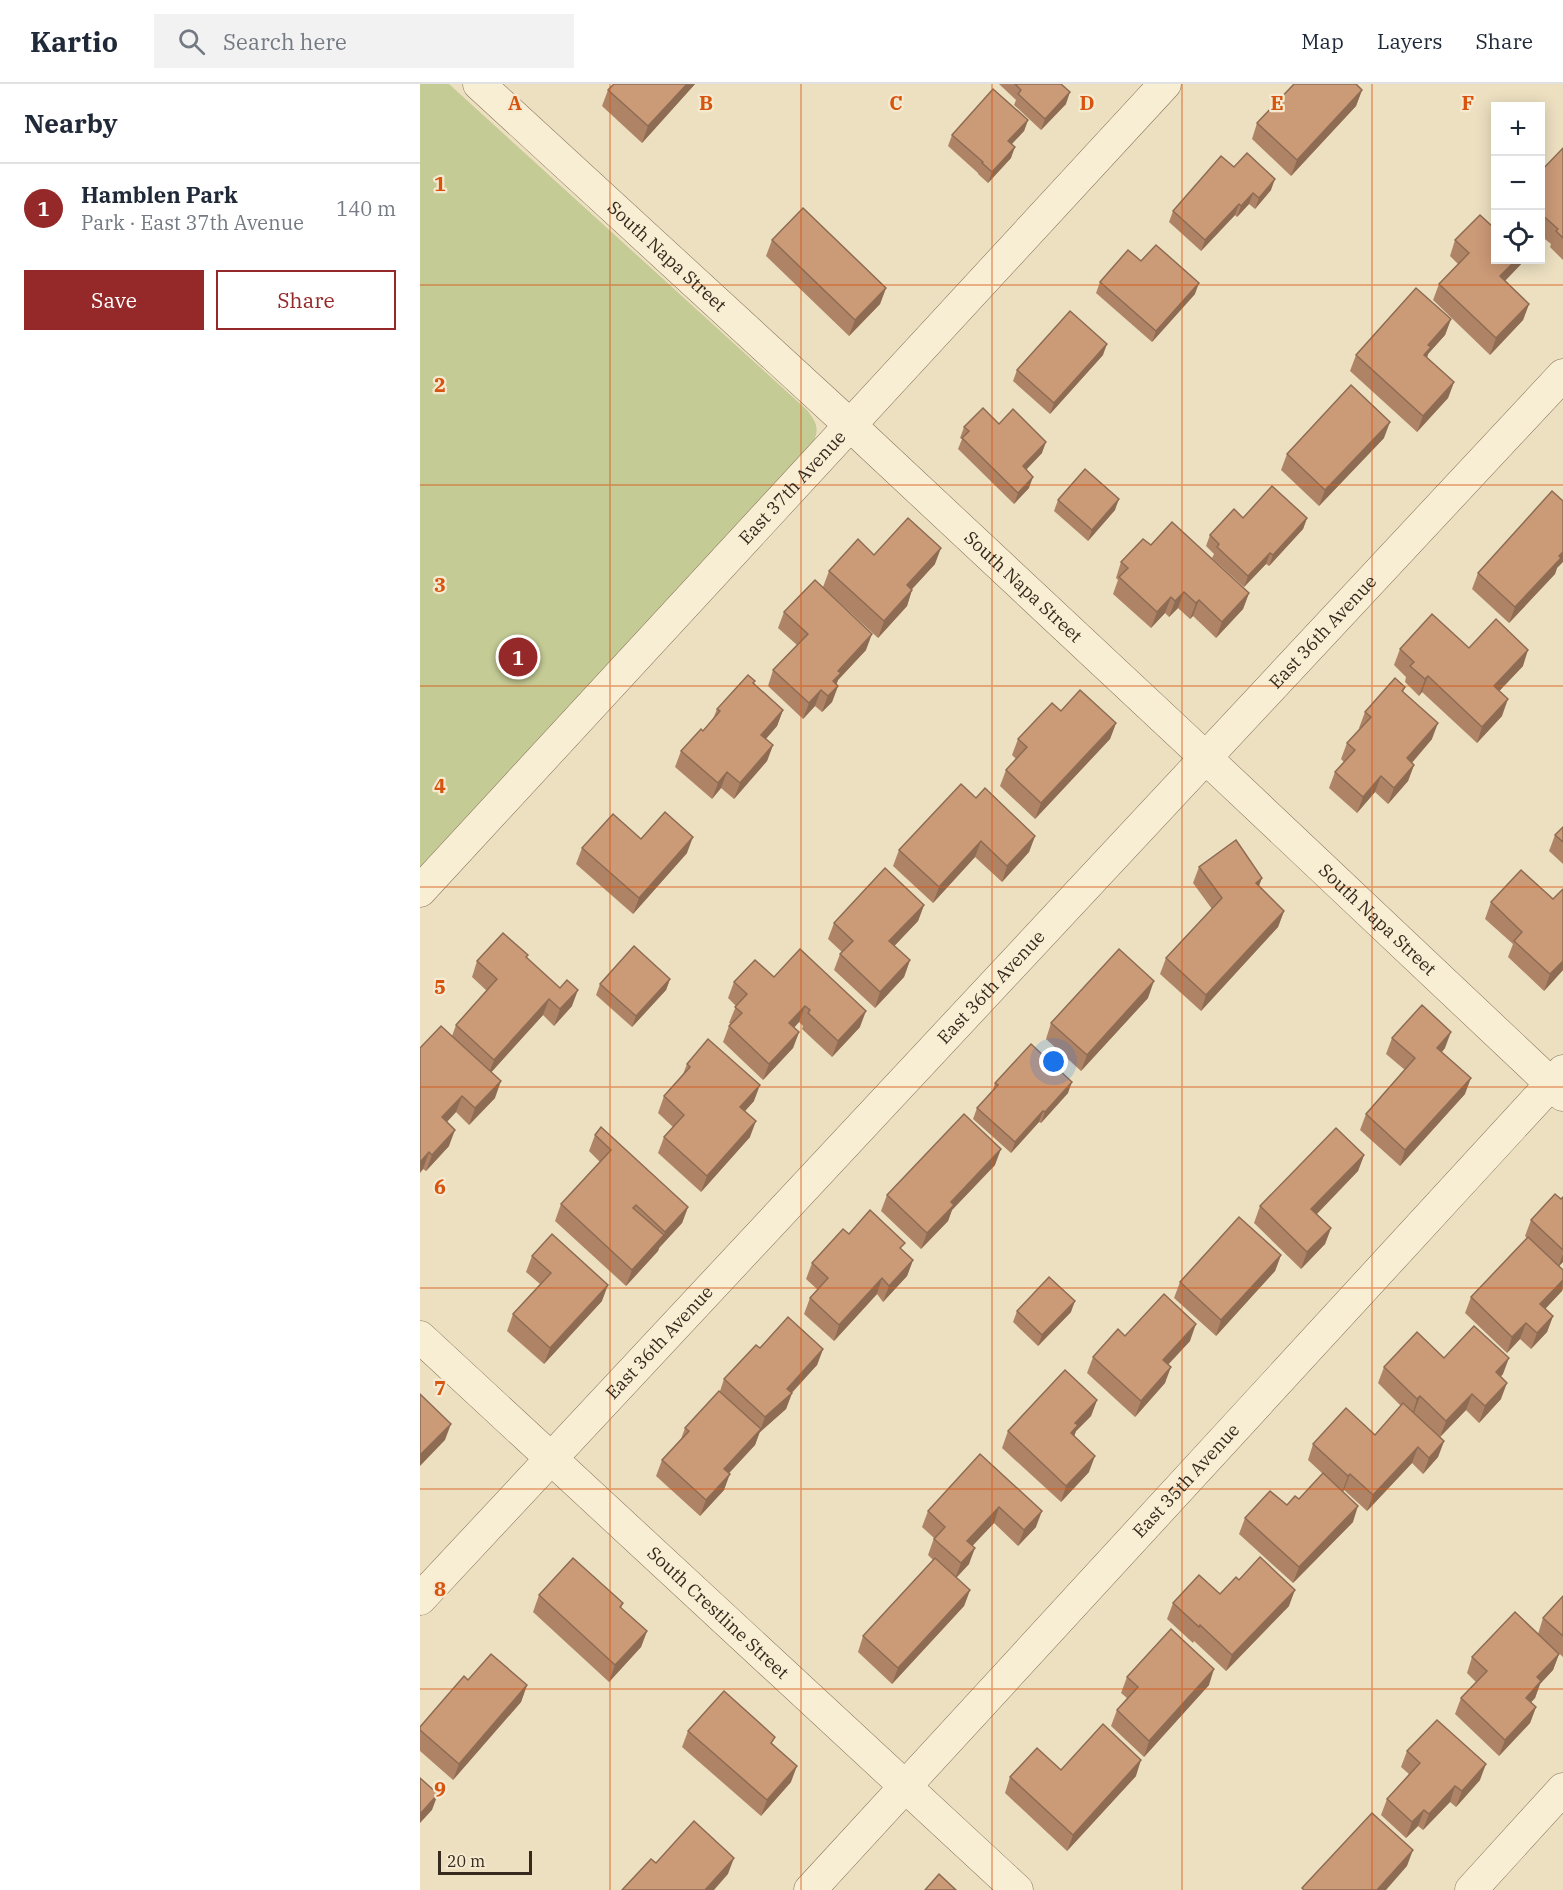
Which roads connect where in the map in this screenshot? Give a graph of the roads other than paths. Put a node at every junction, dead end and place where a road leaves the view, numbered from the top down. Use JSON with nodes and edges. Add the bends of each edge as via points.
{"nodes":[{"id":1,"x":1165,"y":84,"type":"edge"},
{"id":2,"x":494,"y":89,"type":"edge"},
{"id":3,"x":1563,"y":375,"type":"edge"},
{"id":4,"x":851,"y":426,"type":"junction"},
{"id":5,"x":1206,"y":758,"type":"junction"},
{"id":6,"x":420,"y":891,"type":"edge"},
{"id":7,"x":1559,"y":1083,"type":"edge"},
{"id":8,"x":420,"y":1337,"type":"edge"},
{"id":9,"x":551,"y":1458,"type":"junction"},
{"id":10,"x":420,"y":1599,"type":"edge"},
{"id":11,"x":905,"y":1785,"type":"junction"},
{"id":12,"x":1563,"y":1789,"type":"edge"},
{"id":13,"x":810,"y":1890,"type":"edge"},
{"id":14,"x":1017,"y":1890,"type":"edge"},
{"id":15,"x":1471,"y":1890,"type":"edge"}],
"edges":[{"from":1,"to":4,"type":"street","name":"East 37th Avenue"},
{"from":2,"to":4,"type":"street","name":"South Napa Street"},
{"from":3,"to":5,"type":"street","name":"East 36th Avenue"},
{"from":4,"to":5,"type":"street","name":"South Napa Street"},
{"from":4,"to":6,"type":"street","name":"East 37th Avenue"},
{"from":5,"to":7,"type":"street","name":"South Napa Street"},
{"from":5,"to":9,"type":"street","name":"East 36th Avenue"},
{"from":7,"to":11,"type":"street","name":"East 35th Avenue"},
{"from":8,"to":9,"type":"street","name":"South Crestline Street"},
{"from":9,"to":10,"type":"street","name":"East 36th Avenue"},
{"from":9,"to":11,"type":"street","name":"South Crestline Street"},
{"from":11,"to":13,"type":"street","name":"East 35th Avenue"},
{"from":11,"to":14,"type":"street","name":"South Crestline Street"},
{"from":12,"to":15,"type":"street"}]}
